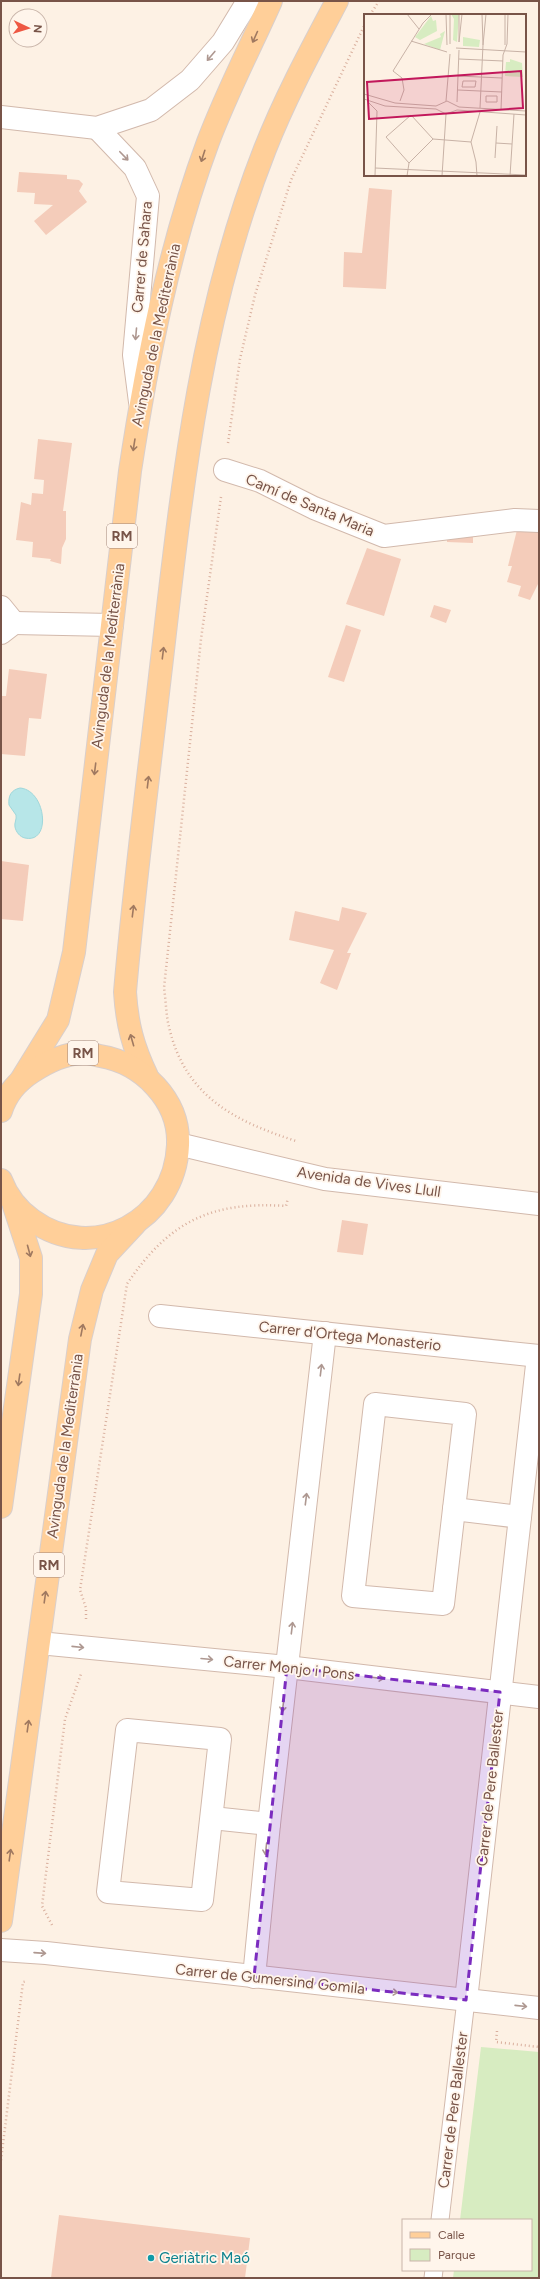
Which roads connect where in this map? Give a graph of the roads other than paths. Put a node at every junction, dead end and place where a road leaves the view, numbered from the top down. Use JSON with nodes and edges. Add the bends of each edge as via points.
{"nodes":[{"id":1,"x":248,"y":1,"type":"edge"},
{"id":2,"x":271,"y":1,"type":"edge"},
{"id":3,"x":337,"y":1,"type":"edge"},
{"id":4,"x":1,"y":118,"type":"edge"},
{"id":5,"x":97,"y":128,"type":"junction"},
{"id":6,"x":140,"y":404,"type":"junction"},
{"id":7,"x":224,"y":470,"type":"dead end"},
{"id":8,"x":539,"y":521,"type":"edge"},
{"id":9,"x":5,"y":621,"type":"edge"},
{"id":10,"x":112,"y":625,"type":"junction"},
{"id":11,"x":146,"y":1076,"type":"junction"},
{"id":12,"x":21,"y":1080,"type":"junction"},
{"id":13,"x":1,"y":1111,"type":"edge"},
{"id":14,"x":178,"y":1144,"type":"junction"},
{"id":15,"x":1,"y":1180,"type":"edge"},
{"id":16,"x":12,"y":1201,"type":"junction"},
{"id":17,"x":539,"y":1204,"type":"edge"},
{"id":18,"x":135,"y":1224,"type":"junction"},
{"id":19,"x":160,"y":1316,"type":"dead end"},
{"id":20,"x":325,"y":1333,"type":"junction"},
{"id":21,"x":539,"y":1356,"type":"edge"},
{"id":22,"x":1,"y":1507,"type":"edge"},
{"id":23,"x":454,"y":1509,"type":"junction"},
{"id":24,"x":520,"y":1517,"type":"junction"},
{"id":25,"x":39,"y":1643,"type":"junction"},
{"id":26,"x":287,"y":1667,"type":"junction"},
{"id":27,"x":500,"y":1692,"type":"junction"},
{"id":28,"x":539,"y":1697,"type":"edge"},
{"id":29,"x":212,"y":1818,"type":"junction"},
{"id":30,"x":269,"y":1824,"type":"junction"},
{"id":31,"x":1,"y":1921,"type":"edge"},
{"id":32,"x":1,"y":1950,"type":"edge"},
{"id":33,"x":254,"y":1977,"type":"junction"},
{"id":34,"x":466,"y":2000,"type":"junction"},
{"id":35,"x":539,"y":2008,"type":"edge"},
{"id":36,"x":440,"y":2219,"type":"edge"}],
"edges":[{"from":1,"to":5,"type":"street","one_way":true,"via":[[223,42],[190,80],[151,110]]},
{"from":2,"to":6,"type":"main road","name":"Avinguda de la Mediterrània","number":"RM","one_way":true,"via":[[208,141],[177,235]]},
{"from":11,"to":3,"type":"main road","number":"RM","one_way":true,"via":[[126,1020],[125,992],[183,484],[197,389],[221,286],[262,156],[291,89]]},
{"from":4,"to":5,"type":"street"},
{"from":5,"to":6,"type":"street","name":"Carrer de Sahara","one_way":true,"via":[[135,168],[148,196],[134,355]]},
{"from":6,"to":10,"type":"main road","name":"Avinguda de la Mediterrània","number":"RM","one_way":true},
{"from":7,"to":8,"type":"street","name":"Camí de Santa Maria","via":[[260,481],[314,508],[384,536],[515,520]]},
{"from":9,"to":10,"type":"street"},
{"from":10,"to":12,"type":"main road","name":"Avinguda de la Mediterrània","number":"RM","one_way":true,"via":[[74,952],[58,1020]]},
{"from":11,"to":12,"type":"main road","number":"RM","via":[[117,1058],[83,1053],[49,1060]]},
{"from":11,"to":14,"type":"main road","number":"RM","via":[[160,1090],[169,1107],[176,1125]]},
{"from":12,"to":13,"type":"main road","number":"RM"},
{"from":14,"to":17,"type":"street","name":"Avenida de Vives Llull","via":[[325,1179]]},
{"from":14,"to":18,"type":"main road","number":"RM","via":[[171,1181],[158,1202]]},
{"from":15,"to":16,"type":"main road","number":"RM"},
{"from":16,"to":18,"type":"main road","number":"RM","via":[[41,1226],[59,1234],[79,1238],[99,1237]]},
{"from":16,"to":22,"type":"main road","number":"RM","one_way":true,"via":[[24,1230],[31,1258],[31,1294]]},
{"from":25,"to":18,"type":"main road","name":"Avinguda de la Mediterrània","number":"RM","one_way":true,"via":[[85,1311],[107,1254]]},
{"from":19,"to":20,"type":"street","name":"Carrer d'Ortega Monasterio"},
{"from":20,"to":21,"type":"street","name":"Carrer d'Ortega Monasterio"},
{"from":26,"to":20,"type":"street","one_way":true},
{"from":21,"to":24,"type":"street","name":"Carrer de Pere Ballester"},
{"from":23,"to":23,"type":"street","via":[[465,1414],[375,1404],[353,1596],[443,1604]]},
{"from":23,"to":24,"type":"street"},
{"from":24,"to":27,"type":"street","name":"Carrer de Pere Ballester"},
{"from":25,"to":26,"type":"street","name":"Carrer Monjo i Pons","one_way":true},
{"from":31,"to":25,"type":"main road","name":"Avinguda de la Mediterrània","number":"RM","one_way":true},
{"from":26,"to":27,"type":"street","name":"Carrer Monjo i Pons","one_way":true},
{"from":26,"to":30,"type":"street","one_way":true},
{"from":27,"to":28,"type":"street","name":"Carrer Monjo i Pons"},
{"from":27,"to":34,"type":"street","name":"Carrer de Pere Ballester"},
{"from":29,"to":29,"type":"street","via":[[220,1739],[127,1730],[108,1892],[202,1900]]},
{"from":29,"to":30,"type":"street"},
{"from":30,"to":33,"type":"street","one_way":true},
{"from":32,"to":33,"type":"street","name":"Carrer de Gumersind Gomila","one_way":true},
{"from":33,"to":34,"type":"street","name":"Carrer de Gumersind Gomila","one_way":true},
{"from":34,"to":35,"type":"street","name":"Carrer de Gumersind Gomila","one_way":true},
{"from":34,"to":36,"type":"lane","name":"Carrer de Pere Ballester"}]}
